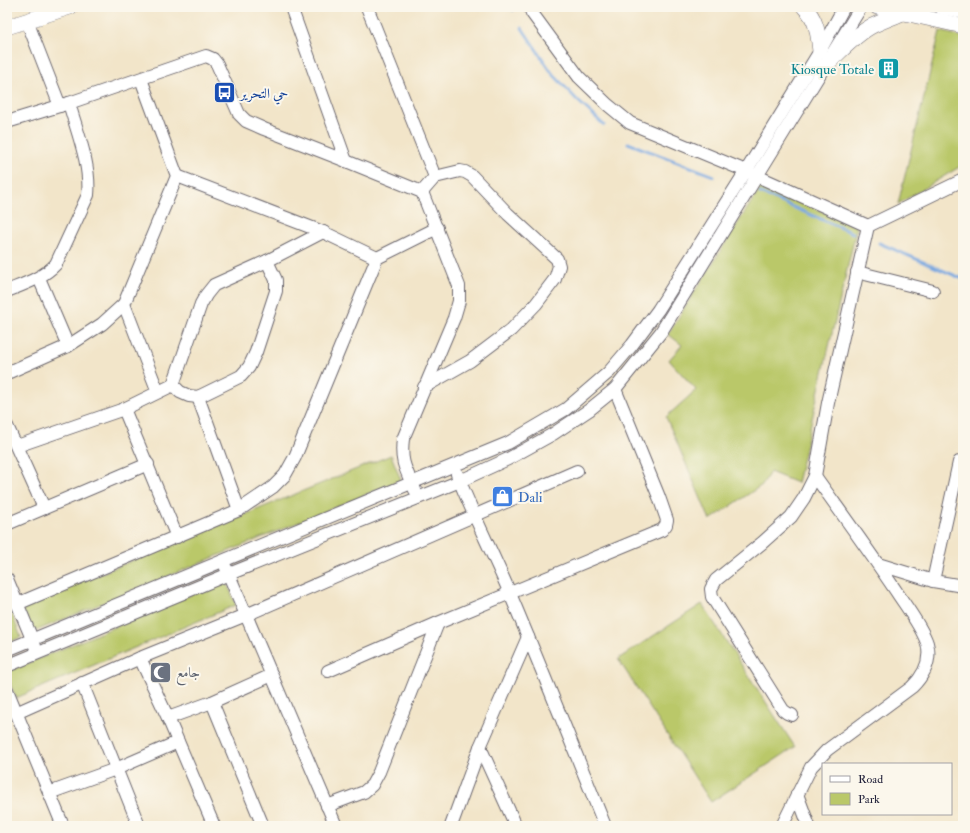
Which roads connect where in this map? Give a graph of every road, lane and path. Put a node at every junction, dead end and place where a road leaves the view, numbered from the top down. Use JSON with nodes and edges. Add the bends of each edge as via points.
{"nodes":[{"id":1,"x":70,"y":7,"type":"edge"},
{"id":2,"x":367,"y":7,"type":"edge"},
{"id":3,"x":530,"y":7,"type":"edge"},
{"id":4,"x":804,"y":7,"type":"edge"},
{"id":5,"x":844,"y":7,"type":"edge"},
{"id":6,"x":861,"y":7,"type":"edge"},
{"id":7,"x":877,"y":7,"type":"edge"},
{"id":8,"x":942,"y":7,"type":"edge"},
{"id":9,"x":292,"y":10,"type":"dead end"},
{"id":10,"x":963,"y":11,"type":"edge"},
{"id":11,"x":905,"y":12,"type":"junction"},
{"id":12,"x":27,"y":21,"type":"junction"},
{"id":13,"x":963,"y":26,"type":"edge"},
{"id":14,"x":7,"y":27,"type":"edge"},
{"id":15,"x":820,"y":51,"type":"junction"},
{"id":16,"x":825,"y":66,"type":"junction"},
{"id":17,"x":141,"y":79,"type":"junction"},
{"id":18,"x":64,"y":104,"type":"junction"},
{"id":19,"x":7,"y":122,"type":"edge"},
{"id":20,"x":346,"y":161,"type":"junction"},
{"id":21,"x":746,"y":171,"type":"junction"},
{"id":22,"x":177,"y":176,"type":"junction"},
{"id":23,"x":435,"y":177,"type":"junction"},
{"id":24,"x":758,"y":177,"type":"junction"},
{"id":25,"x":963,"y":180,"type":"edge"},
{"id":26,"x":422,"y":192,"type":"junction"},
{"id":27,"x":868,"y":226,"type":"junction"},
{"id":28,"x":437,"y":228,"type":"junction"},
{"id":29,"x":324,"y":232,"type":"junction"},
{"id":30,"x":377,"y":258,"type":"junction"},
{"id":31,"x":267,"y":261,"type":"junction"},
{"id":32,"x":857,"y":272,"type":"junction"},
{"id":33,"x":39,"y":278,"type":"junction"},
{"id":34,"x":7,"y":291,"type":"edge"},
{"id":35,"x":933,"y":291,"type":"dead end"},
{"id":36,"x":124,"y":304,"type":"junction"},
{"id":37,"x":68,"y":346,"type":"junction"},
{"id":38,"x":7,"y":373,"type":"edge"},
{"id":39,"x":173,"y":385,"type":"junction"},
{"id":40,"x":424,"y":387,"type":"junction"},
{"id":41,"x":615,"y":389,"type":"junction"},
{"id":42,"x":158,"y":392,"type":"junction"},
{"id":43,"x":198,"y":397,"type":"junction"},
{"id":44,"x":124,"y":409,"type":"junction"},
{"id":45,"x":7,"y":426,"type":"edge"},
{"id":46,"x":17,"y":446,"type":"junction"},
{"id":47,"x":959,"y":462,"type":"dead end"},
{"id":48,"x":148,"y":464,"type":"junction"},
{"id":49,"x":454,"y":465,"type":"junction"},
{"id":50,"x":577,"y":471,"type":"dead end"},
{"id":51,"x":815,"y":476,"type":"junction"},
{"id":52,"x":460,"y":481,"type":"junction"},
{"id":53,"x":412,"y":484,"type":"junction"},
{"id":54,"x":418,"y":497,"type":"junction"},
{"id":55,"x":44,"y":508,"type":"junction"},
{"id":56,"x":238,"y":510,"type":"junction"},
{"id":57,"x":473,"y":515,"type":"junction"},
{"id":58,"x":7,"y":524,"type":"edge"},
{"id":59,"x":177,"y":537,"type":"junction"},
{"id":60,"x":223,"y":561,"type":"junction"},
{"id":61,"x":878,"y":564,"type":"junction"},
{"id":62,"x":229,"y":574,"type":"junction"},
{"id":63,"x":7,"y":579,"type":"edge"},
{"id":64,"x":933,"y":581,"type":"junction"},
{"id":65,"x":963,"y":586,"type":"edge"},
{"id":66,"x":510,"y":593,"type":"junction"},
{"id":67,"x":17,"y":604,"type":"junction"},
{"id":68,"x":246,"y":615,"type":"junction"},
{"id":69,"x":438,"y":623,"type":"junction"},
{"id":70,"x":528,"y":637,"type":"junction"},
{"id":71,"x":32,"y":640,"type":"junction"},
{"id":72,"x":7,"y":650,"type":"edge"},
{"id":73,"x":38,"y":653,"type":"junction"},
{"id":74,"x":140,"y":658,"type":"junction"},
{"id":75,"x":7,"y":666,"type":"edge"},
{"id":76,"x":328,"y":671,"type":"dead end"},
{"id":77,"x":272,"y":675,"type":"junction"},
{"id":78,"x":82,"y":683,"type":"junction"},
{"id":79,"x":7,"y":690,"type":"edge"},
{"id":80,"x":212,"y":702,"type":"junction"},
{"id":81,"x":16,"y":713,"type":"junction"},
{"id":82,"x":792,"y":714,"type":"dead end"},
{"id":83,"x":168,"y":718,"type":"junction"},
{"id":84,"x":178,"y":742,"type":"junction"},
{"id":85,"x":480,"y":747,"type":"junction"},
{"id":86,"x":116,"y":768,"type":"junction"},
{"id":87,"x":49,"y":793,"type":"junction"},
{"id":88,"x":797,"y":794,"type":"junction"},
{"id":89,"x":327,"y":806,"type":"junction"},
{"id":90,"x":63,"y":826,"type":"edge"},
{"id":91,"x":139,"y":826,"type":"edge"},
{"id":92,"x":214,"y":826,"type":"edge"},
{"id":93,"x":263,"y":826,"type":"edge"},
{"id":94,"x":336,"y":826,"type":"edge"},
{"id":95,"x":451,"y":826,"type":"edge"},
{"id":96,"x":516,"y":826,"type":"edge"},
{"id":97,"x":605,"y":826,"type":"edge"},
{"id":98,"x":782,"y":826,"type":"edge"},
{"id":99,"x":810,"y":826,"type":"edge"}],
"edges":[{"from":1,"to":12,"type":"main road"},
{"from":2,"to":23,"type":"street"},
{"from":3,"to":21,"type":"street","via":[[579,77],[630,123]]},
{"from":4,"to":15,"type":"main road","via":[[815,21]]},
{"from":5,"to":15,"type":"street"},
{"from":6,"to":16,"type":"street"},
{"from":7,"to":11,"type":"main road"},
{"from":8,"to":10,"type":"main road"},
{"from":9,"to":20,"type":"street"},
{"from":11,"to":13,"type":"main road"},
{"from":11,"to":16,"type":"main road","via":[[884,20],[855,38]]},
{"from":12,"to":14,"type":"main road"},
{"from":12,"to":18,"type":"street"},
{"from":15,"to":21,"type":"street"},
{"from":16,"to":24,"type":"street"},
{"from":17,"to":18,"type":"street"},
{"from":17,"to":20,"type":"street","via":[[206,56],[218,64],[239,114],[246,121]]},
{"from":17,"to":22,"type":"street"},
{"from":18,"to":19,"type":"street"},
{"from":18,"to":33,"type":"street","via":[[88,170],[88,194],[56,264]]},
{"from":20,"to":26,"type":"street"},
{"from":21,"to":24,"type":"street"},
{"from":21,"to":49,"type":"street","via":[[658,310],[609,372],[566,409],[508,443]]},
{"from":22,"to":29,"type":"street"},
{"from":22,"to":36,"type":"street"},
{"from":23,"to":26,"type":"street"},
{"from":23,"to":40,"type":"street","via":[[460,171],[472,176],[508,214],[557,259],[559,266],[555,279],[512,330],[470,361]]},
{"from":24,"to":27,"type":"street"},
{"from":24,"to":41,"type":"street","via":[[661,332]]},
{"from":25,"to":27,"type":"street"},
{"from":26,"to":28,"type":"street"},
{"from":27,"to":32,"type":"street"},
{"from":28,"to":30,"type":"street"},
{"from":28,"to":40,"type":"street","via":[[458,286],[459,301]]},
{"from":29,"to":30,"type":"street"},
{"from":29,"to":31,"type":"street"},
{"from":30,"to":56,"type":"street","via":[[295,457],[285,475],[273,487]]},
{"from":31,"to":39,"type":"street","via":[[214,285],[206,294]]},
{"from":31,"to":43,"type":"street","via":[[276,280],[276,291],[249,367],[241,376]]},
{"from":32,"to":35,"type":"street"},
{"from":32,"to":51,"type":"street","via":[[828,402]]},
{"from":33,"to":34,"type":"street"},
{"from":33,"to":37,"type":"street"},
{"from":36,"to":37,"type":"street","via":[[102,324]]},
{"from":36,"to":42,"type":"street"},
{"from":37,"to":38,"type":"street"},
{"from":39,"to":42,"type":"street"},
{"from":39,"to":43,"type":"street","via":[[180,392]]},
{"from":40,"to":53,"type":"street","via":[[403,439],[401,453]]},
{"from":41,"to":52,"type":"street","via":[[553,434],[508,459]]},
{"from":41,"to":66,"type":"street","via":[[659,497],[667,520],[666,525],[662,530]]},
{"from":42,"to":44,"type":"street"},
{"from":43,"to":56,"type":"street"},
{"from":44,"to":46,"type":"street"},
{"from":44,"to":48,"type":"street"},
{"from":45,"to":46,"type":"street"},
{"from":46,"to":55,"type":"street"},
{"from":47,"to":64,"type":"street"},
{"from":48,"to":55,"type":"street"},
{"from":48,"to":59,"type":"street"},
{"from":49,"to":52,"type":"street"},
{"from":49,"to":53,"type":"street"},
{"from":50,"to":57,"type":"street"},
{"from":51,"to":61,"type":"street"},
{"from":51,"to":82,"type":"street","via":[[791,517],[716,580],[711,589],[712,597],[783,710]]},
{"from":52,"to":54,"type":"street"},
{"from":52,"to":57,"type":"street"},
{"from":53,"to":54,"type":"street"},
{"from":53,"to":60,"type":"street"},
{"from":54,"to":62,"type":"street"},
{"from":55,"to":58,"type":"street"},
{"from":56,"to":59,"type":"street"},
{"from":57,"to":66,"type":"street"},
{"from":57,"to":68,"type":"street"},
{"from":59,"to":67,"type":"street"},
{"from":60,"to":62,"type":"street"},
{"from":60,"to":71,"type":"street"},
{"from":61,"to":64,"type":"street"},
{"from":61,"to":88,"type":"street","via":[[914,617],[927,644],[926,668],[912,687],[827,750],[811,766]]},
{"from":62,"to":68,"type":"street"},
{"from":62,"to":73,"type":"street"},
{"from":63,"to":67,"type":"street"},
{"from":64,"to":65,"type":"street"},
{"from":66,"to":69,"type":"street"},
{"from":66,"to":70,"type":"street"},
{"from":67,"to":71,"type":"street"},
{"from":68,"to":74,"type":"street"},
{"from":68,"to":77,"type":"street"},
{"from":69,"to":76,"type":"street"},
{"from":69,"to":89,"type":"street","via":[[372,785],[364,792]]},
{"from":70,"to":85,"type":"street"},
{"from":70,"to":97,"type":"street"},
{"from":71,"to":72,"type":"street"},
{"from":71,"to":73,"type":"street"},
{"from":73,"to":75,"type":"street"},
{"from":74,"to":78,"type":"street"},
{"from":74,"to":83,"type":"street"},
{"from":77,"to":80,"type":"street"},
{"from":77,"to":89,"type":"street"},
{"from":78,"to":81,"type":"street"},
{"from":78,"to":86,"type":"street"},
{"from":79,"to":81,"type":"street"},
{"from":80,"to":83,"type":"street"},
{"from":80,"to":93,"type":"street"},
{"from":81,"to":87,"type":"street"},
{"from":83,"to":84,"type":"street"},
{"from":84,"to":86,"type":"street"},
{"from":84,"to":92,"type":"street"},
{"from":85,"to":95,"type":"street"},
{"from":85,"to":96,"type":"street"},
{"from":86,"to":87,"type":"street"},
{"from":86,"to":91,"type":"street"},
{"from":87,"to":90,"type":"street"},
{"from":88,"to":98,"type":"street"},
{"from":88,"to":99,"type":"street"},
{"from":89,"to":94,"type":"street"}]}
